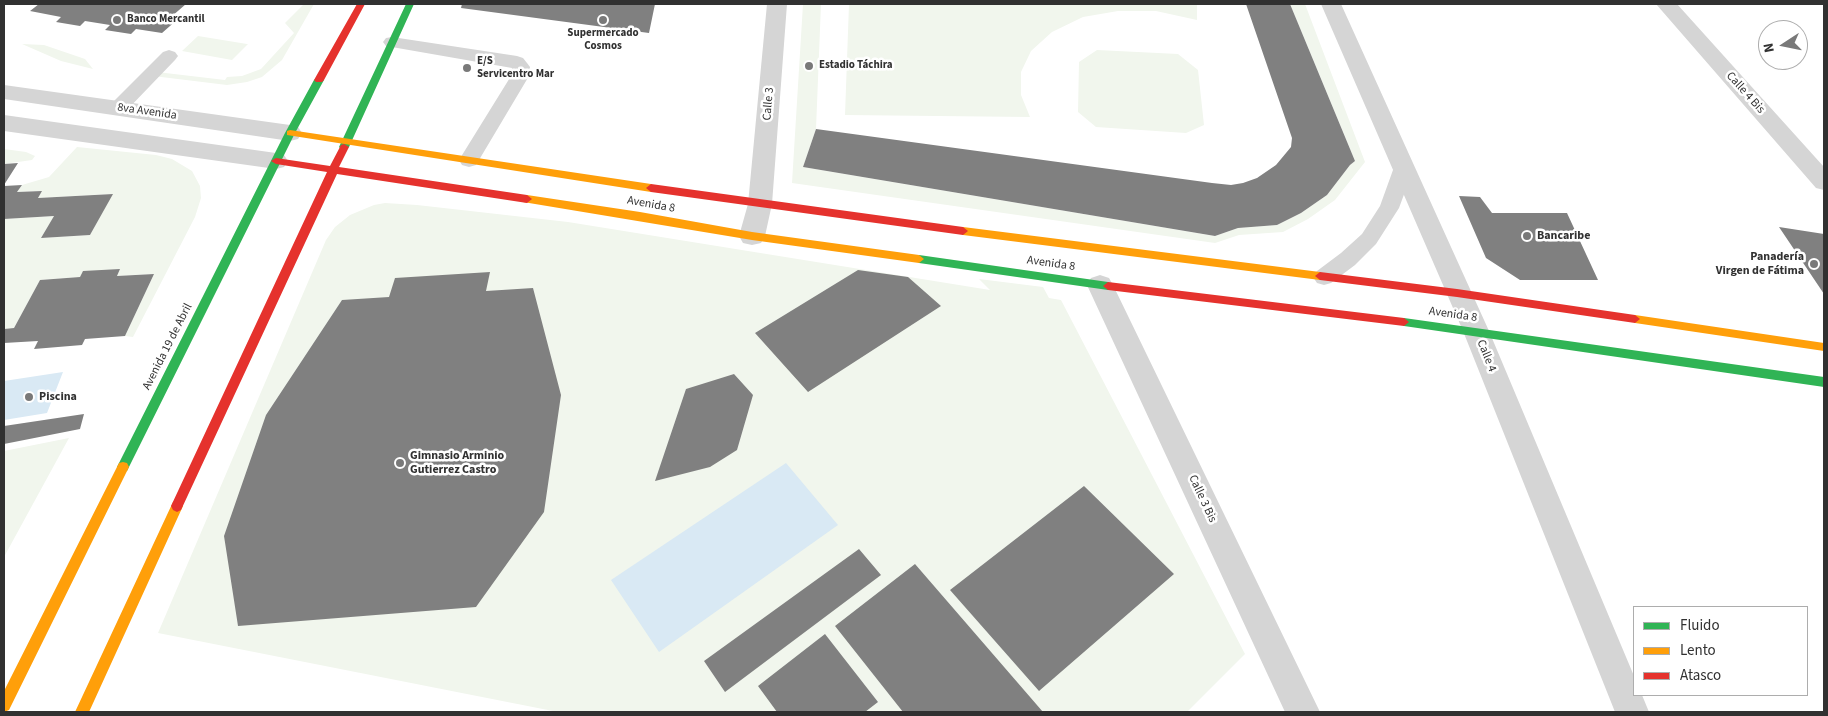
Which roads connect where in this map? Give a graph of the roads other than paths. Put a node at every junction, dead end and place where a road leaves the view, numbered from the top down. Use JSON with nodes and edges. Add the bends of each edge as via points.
{"nodes":[{"id":1,"x":362,"y":4,"type":"edge"},
{"id":2,"x":410,"y":4,"type":"edge"},
{"id":3,"x":777,"y":4,"type":"edge"},
{"id":4,"x":1331,"y":4,"type":"edge"},
{"id":5,"x":1666,"y":4,"type":"edge"},
{"id":6,"x":392,"y":42,"type":"junction"},
{"id":7,"x":167,"y":58,"type":"dead end"},
{"id":8,"x":4,"y":92,"type":"edge"},
{"id":9,"x":118,"y":108,"type":"junction"},
{"id":10,"x":4,"y":123,"type":"edge"},
{"id":11,"x":290,"y":133,"type":"junction"},
{"id":12,"x":347,"y":141,"type":"junction"},
{"id":13,"x":469,"y":160,"type":"junction"},
{"id":14,"x":276,"y":161,"type":"junction"},
{"id":15,"x":1402,"y":170,"type":"junction"},
{"id":16,"x":332,"y":171,"type":"junction"},
{"id":17,"x":1824,"y":182,"type":"edge"},
{"id":18,"x":760,"y":204,"type":"junction"},
{"id":19,"x":752,"y":236,"type":"junction"},
{"id":20,"x":1324,"y":277,"type":"junction"},
{"id":21,"x":1100,"y":285,"type":"junction"},
{"id":22,"x":1457,"y":293,"type":"junction"},
{"id":23,"x":1476,"y":332,"type":"junction"},
{"id":24,"x":1824,"y":347,"type":"edge"},
{"id":25,"x":1824,"y":382,"type":"edge"},
{"id":26,"x":4,"y":705,"type":"edge"},
{"id":27,"x":82,"y":712,"type":"edge"},
{"id":28,"x":1304,"y":712,"type":"edge"},
{"id":29,"x":1632,"y":712,"type":"edge"}],
"edges":[{"from":1,"to":11,"type":"street","name":"Avenida 19 de Abril"},
{"from":2,"to":6,"type":"street"},
{"from":3,"to":18,"type":"street","name":"Calle 3"},
{"from":4,"to":15,"type":"street","name":"Calle 4"},
{"from":5,"to":17,"type":"street","name":"Calle 4 Bis"},
{"from":6,"to":12,"type":"street"},
{"from":6,"to":13,"type":"lane","via":[[517,62],[522,67],[520,76]]},
{"from":7,"to":9,"type":"lane"},
{"from":8,"to":9,"type":"street","name":"8va Avenida"},
{"from":9,"to":11,"type":"street","name":"8va Avenida"},
{"from":10,"to":14,"type":"street"},
{"from":11,"to":12,"type":"street","name":"Avenida 8"},
{"from":11,"to":14,"type":"street","name":"Avenida 19 de Abril"},
{"from":12,"to":13,"type":"street","name":"Avenida 8"},
{"from":12,"to":16,"type":"street"},
{"from":13,"to":18,"type":"street","name":"Avenida 8"},
{"from":14,"to":16,"type":"street","name":"Avenida 8"},
{"from":14,"to":26,"type":"street","name":"Avenida 19 de Abril"},
{"from":15,"to":20,"type":"lane","via":[[1389,208],[1369,238]]},
{"from":15,"to":22,"type":"street","name":"Calle 4"},
{"from":16,"to":19,"type":"street","name":"Avenida 8","via":[[640,216]]},
{"from":16,"to":27,"type":"street"},
{"from":18,"to":19,"type":"street","name":"Calle 3"},
{"from":18,"to":20,"type":"street","name":"Avenida 8"},
{"from":19,"to":21,"type":"street","name":"Avenida 8"},
{"from":20,"to":22,"type":"street","name":"Avenida 8"},
{"from":21,"to":23,"type":"street","name":"Avenida 8"},
{"from":21,"to":28,"type":"street","name":"Calle 3 Bis"},
{"from":22,"to":23,"type":"street","name":"Calle 4"},
{"from":22,"to":24,"type":"street","name":"Avenida 8"},
{"from":23,"to":25,"type":"street","name":"Avenida 8"},
{"from":23,"to":29,"type":"street","name":"Calle 4"}]}
